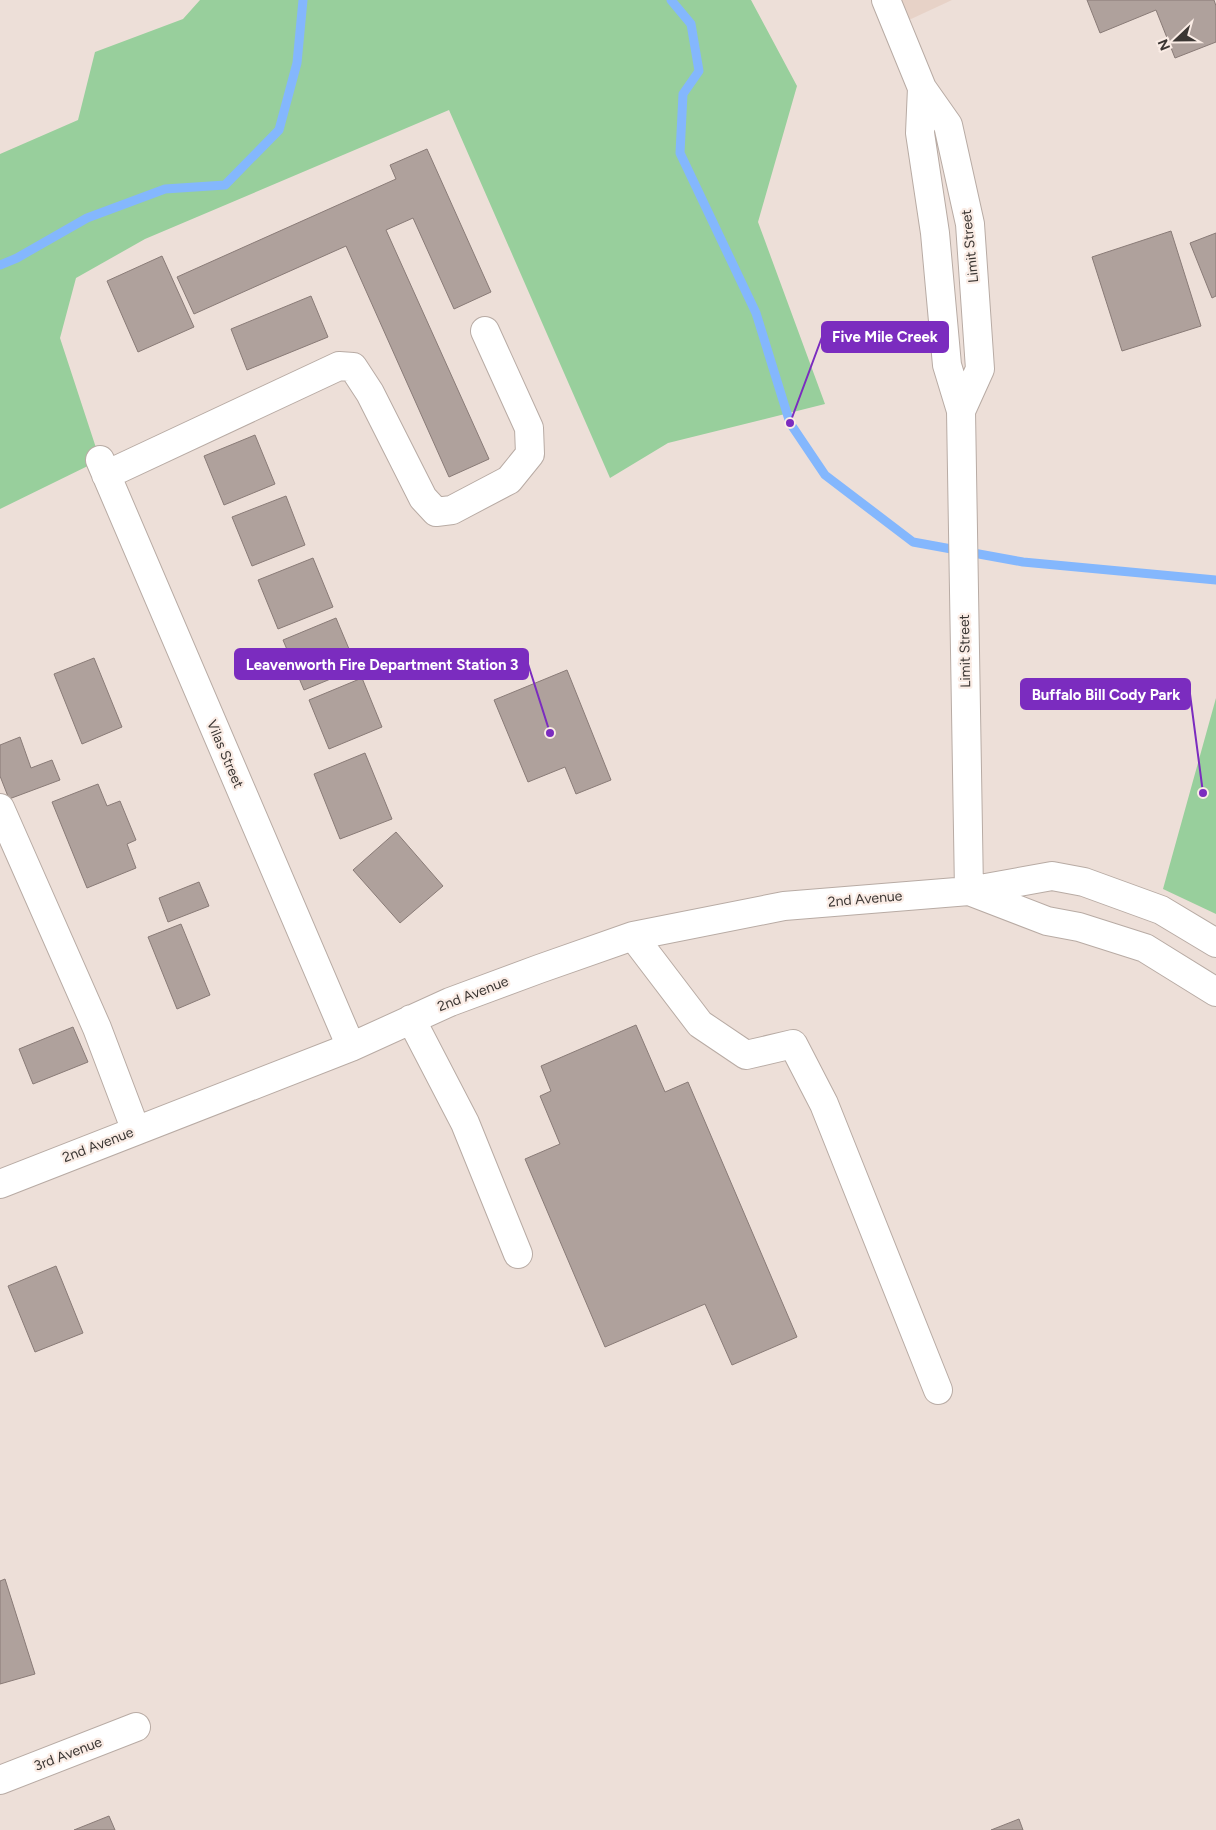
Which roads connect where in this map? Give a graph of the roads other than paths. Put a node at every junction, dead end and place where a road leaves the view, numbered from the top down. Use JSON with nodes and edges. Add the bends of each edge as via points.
{"nodes":[{"id":1,"x":886,"y":0,"type":"edge"},
{"id":2,"x":922,"y":88,"type":"junction"},
{"id":3,"x":485,"y":331,"type":"dead end"},
{"id":4,"x":961,"y":411,"type":"junction"},
{"id":5,"x":0,"y":808,"type":"edge"},
{"id":6,"x":969,"y":891,"type":"junction"},
{"id":7,"x":633,"y":936,"type":"junction"},
{"id":8,"x":1216,"y":943,"type":"edge"},
{"id":9,"x":1216,"y":992,"type":"edge"},
{"id":10,"x":411,"y":1019,"type":"junction"},
{"id":11,"x":350,"y":1047,"type":"junction"},
{"id":12,"x":136,"y":1130,"type":"junction"},
{"id":13,"x":0,"y":1184,"type":"edge"},
{"id":14,"x":518,"y":1254,"type":"dead end"},
{"id":15,"x":938,"y":1390,"type":"dead end"},
{"id":16,"x":136,"y":1727,"type":"dead end"},
{"id":17,"x":0,"y":1780,"type":"edge"}],
"edges":[{"from":1,"to":2,"type":"street","name":"Limit Street"},
{"from":2,"to":4,"type":"street","name":"Limit Street","via":[[920,133],[935,233],[947,364]]},
{"from":2,"to":4,"type":"street","name":"Limit Street","via":[[948,125],[970,224],[980,369]]},
{"from":3,"to":11,"type":"street","name":"Vilas Street","via":[[529,428],[530,454],[509,480],[452,510],[436,512],[423,498],[370,393],[353,367],[339,366],[103,468]]},
{"from":4,"to":6,"type":"street","name":"Limit Street"},
{"from":5,"to":12,"type":"street","via":[[98,1028]]},
{"from":6,"to":7,"type":"street","name":"2nd Avenue","via":[[784,906]]},
{"from":6,"to":8,"type":"street","via":[[1052,876],[1084,882],[1161,910]]},
{"from":6,"to":9,"type":"street","via":[[1047,921],[1079,927],[1145,948]]},
{"from":7,"to":10,"type":"street","name":"2nd Avenue"},
{"from":7,"to":15,"type":"street","via":[[700,1024],[746,1055],[793,1044],[824,1104]]},
{"from":10,"to":11,"type":"street","name":"2nd Avenue"},
{"from":10,"to":14,"type":"street","via":[[465,1122]]},
{"from":11,"to":12,"type":"street","name":"2nd Avenue"},
{"from":12,"to":13,"type":"street","name":"2nd Avenue"},
{"from":16,"to":17,"type":"street","name":"3rd Avenue"}]}
